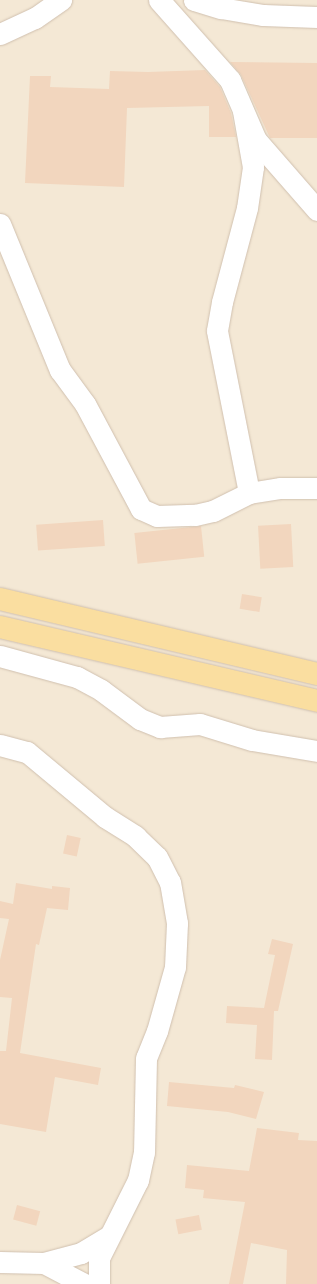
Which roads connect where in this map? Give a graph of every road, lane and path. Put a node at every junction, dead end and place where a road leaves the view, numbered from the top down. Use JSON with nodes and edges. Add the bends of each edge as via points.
{"nodes":[{"id":1,"x":61,"y":0,"type":"edge"},
{"id":2,"x":160,"y":0,"type":"edge"},
{"id":3,"x":194,"y":0,"type":"edge"},
{"id":4,"x":315,"y":20,"type":"edge"},
{"id":5,"x":0,"y":34,"type":"edge"},
{"id":6,"x":243,"y":111,"type":"junction"},
{"id":7,"x":317,"y":210,"type":"edge"},
{"id":8,"x":0,"y":224,"type":"edge"},
{"id":9,"x":317,"y":488,"type":"edge"},
{"id":10,"x":249,"y":493,"type":"junction"},
{"id":11,"x":0,"y":600,"type":"edge"},
{"id":12,"x":0,"y":627,"type":"edge"},
{"id":13,"x":0,"y":656,"type":"edge"},
{"id":14,"x":317,"y":674,"type":"edge"},
{"id":15,"x":317,"y":701,"type":"edge"},
{"id":16,"x":0,"y":745,"type":"edge"},
{"id":17,"x":317,"y":751,"type":"edge"},
{"id":18,"x":108,"y":1236,"type":"junction"},
{"id":19,"x":0,"y":1262,"type":"edge"},
{"id":20,"x":44,"y":1264,"type":"junction"},
{"id":21,"x":84,"y":1284,"type":"edge"},
{"id":22,"x":99,"y":1284,"type":"edge"}],
"edges":[{"from":1,"to":5,"type":"street","via":[[35,18]]},
{"from":2,"to":6,"type":"street","via":[[230,80]]},
{"from":3,"to":4,"type":"street","via":[[221,8],[263,15]]},
{"from":6,"to":7,"type":"street","via":[[256,140]]},
{"from":6,"to":10,"type":"street","via":[[253,167],[247,208],[222,302],[217,331]]},
{"from":8,"to":10,"type":"street","via":[[60,370],[85,404],[141,509],[157,516],[195,515],[213,511]]},
{"from":9,"to":10,"type":"street","via":[[281,488]]},
{"from":11,"to":14,"type":"main road"},
{"from":12,"to":15,"type":"main road"},
{"from":13,"to":17,"type":"street","via":[[77,677],[101,690],[140,719],[160,727],[200,724],[252,740]]},
{"from":16,"to":18,"type":"street","via":[[27,752],[105,817],[135,836],[157,857],[170,882],[177,923],[175,967],[158,1031],[146,1058],[144,1152],[138,1180],[124,1211]]},
{"from":18,"to":20,"type":"street","via":[[81,1253]]},
{"from":18,"to":22,"type":"street","via":[[99,1258]]},
{"from":19,"to":20,"type":"street"},
{"from":20,"to":21,"type":"street"}]}
